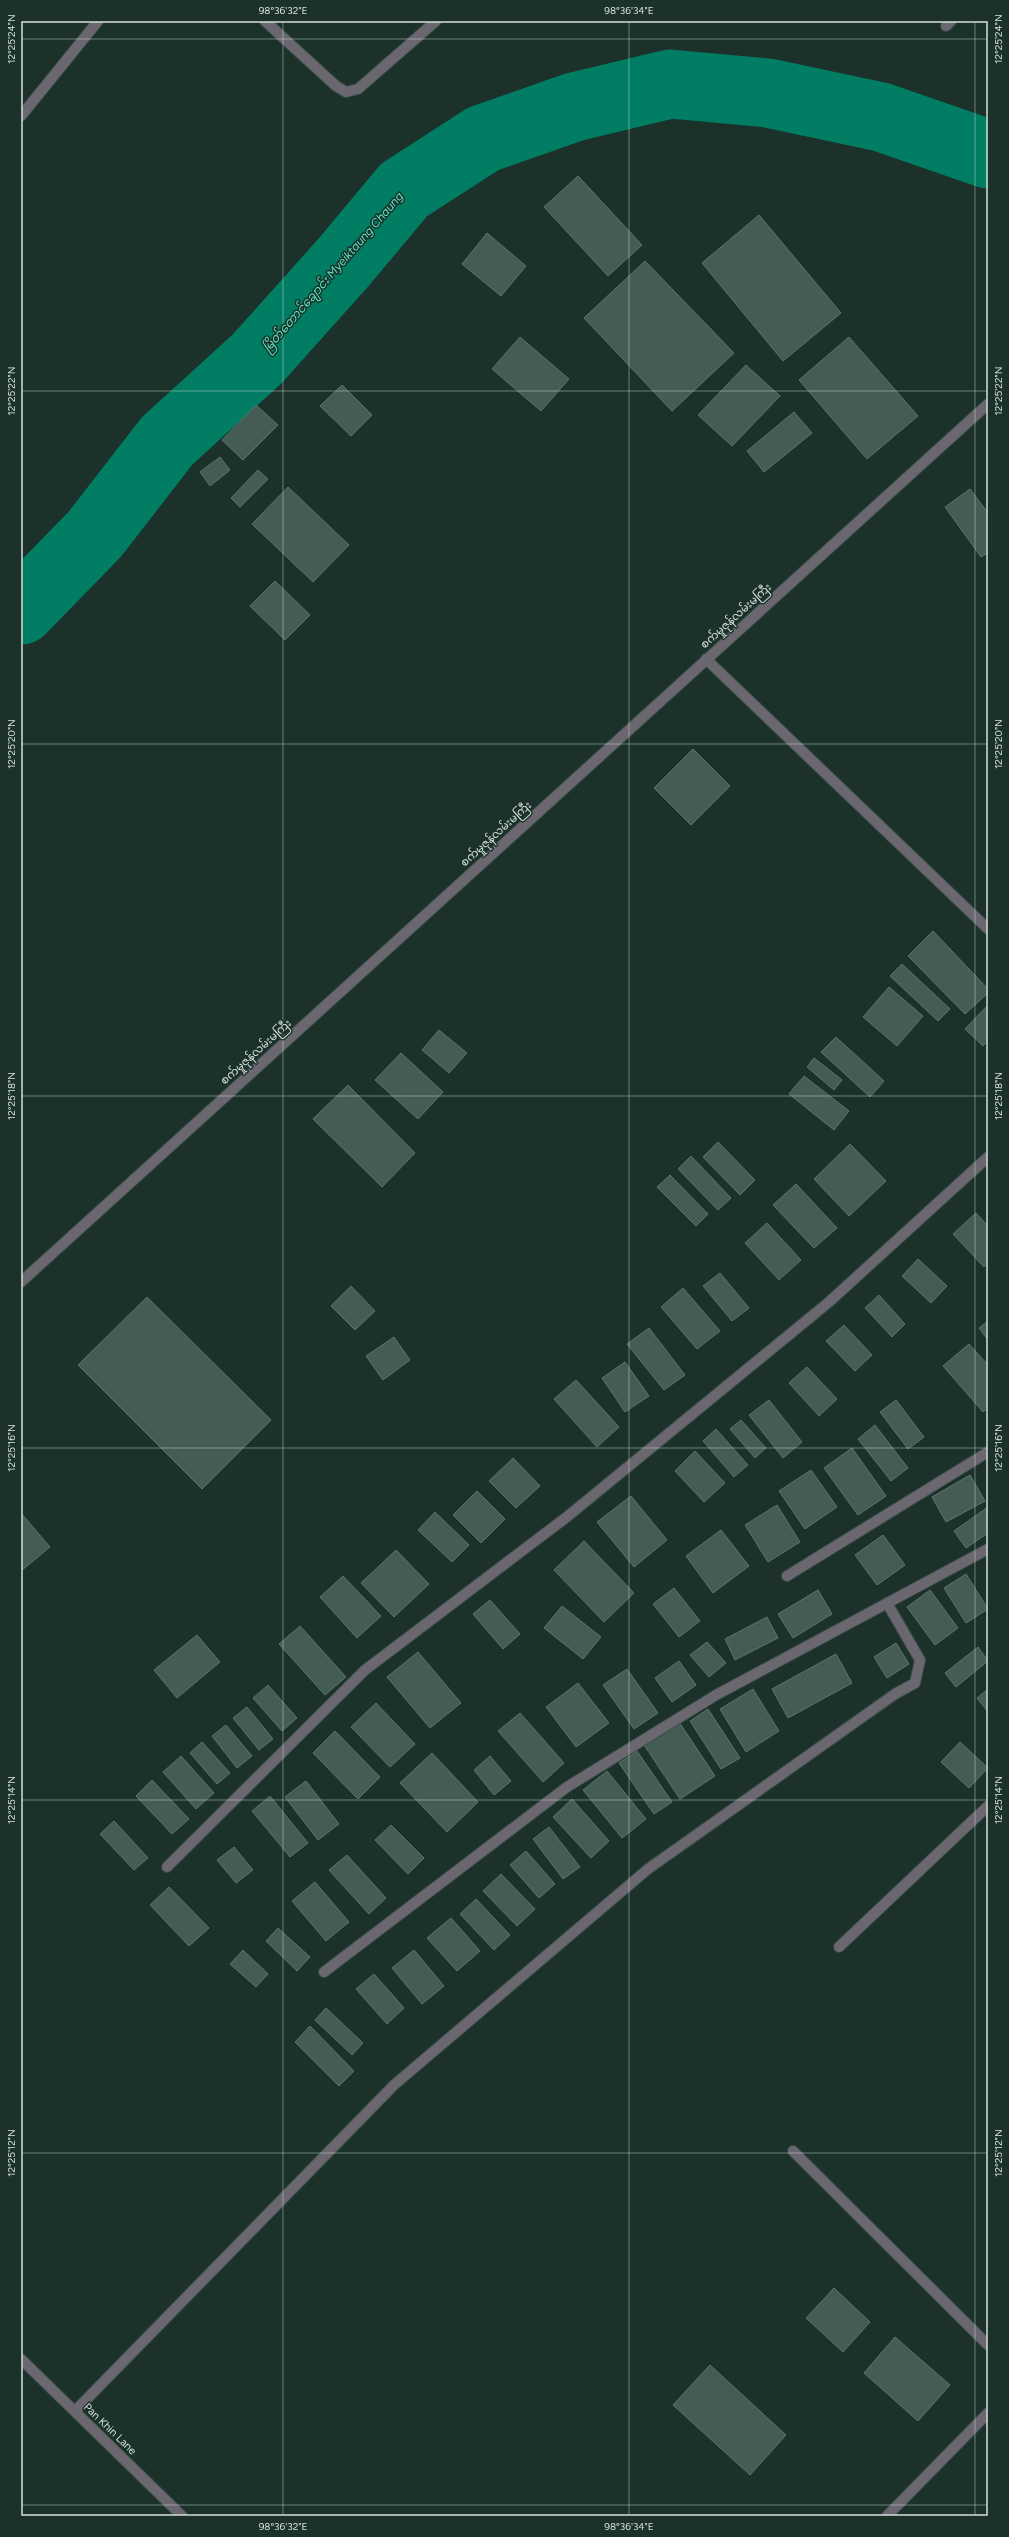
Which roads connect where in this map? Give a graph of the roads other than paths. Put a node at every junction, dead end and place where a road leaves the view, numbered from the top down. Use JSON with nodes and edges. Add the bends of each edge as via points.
{"nodes":[{"id":1,"x":98,"y":21,"type":"edge"},
{"id":2,"x":265,"y":21,"type":"edge"},
{"id":3,"x":436,"y":21,"type":"edge"},
{"id":4,"x":21,"y":116,"type":"edge"},
{"id":5,"x":988,"y":404,"type":"edge"},
{"id":6,"x":706,"y":659,"type":"junction"},
{"id":7,"x":988,"y":929,"type":"edge"},
{"id":8,"x":988,"y":1157,"type":"edge"},
{"id":9,"x":21,"y":1282,"type":"edge"},
{"id":10,"x":988,"y":1452,"type":"edge"},
{"id":11,"x":988,"y":1549,"type":"edge"},
{"id":12,"x":787,"y":1576,"type":"dead end"},
{"id":13,"x":887,"y":1603,"type":"junction"},
{"id":14,"x":988,"y":1806,"type":"edge"},
{"id":15,"x":167,"y":1867,"type":"dead end"},
{"id":16,"x":839,"y":1946,"type":"dead end"},
{"id":17,"x":324,"y":1972,"type":"dead end"},
{"id":18,"x":793,"y":2151,"type":"dead end"},
{"id":19,"x":988,"y":2345,"type":"edge"},
{"id":20,"x":21,"y":2359,"type":"edge"},
{"id":21,"x":75,"y":2411,"type":"junction"},
{"id":22,"x":988,"y":2413,"type":"edge"},
{"id":23,"x":182,"y":2516,"type":"edge"},
{"id":24,"x":887,"y":2516,"type":"edge"}],
"edges":[{"from":1,"to":4,"type":"street"},
{"from":2,"to":3,"type":"street","via":[[336,86],[346,92],[358,89]]},
{"from":5,"to":6,"type":"street","name":"စက်မှုဇုန်လမ်းမကြီး"},
{"from":6,"to":7,"type":"street"},
{"from":6,"to":9,"type":"street","name":"စက်မှုဇုန်လမ်းမကြီး"},
{"from":8,"to":15,"type":"street","via":[[829,1302],[568,1516],[365,1670]]},
{"from":10,"to":12,"type":"street"},
{"from":11,"to":13,"type":"street"},
{"from":13,"to":17,"type":"street","via":[[716,1695],[567,1787]]},
{"from":13,"to":21,"type":"street","via":[[920,1660],[915,1683],[895,1694],[648,1869],[400,2080]]},
{"from":14,"to":16,"type":"street"},
{"from":18,"to":19,"type":"street"},
{"from":20,"to":21,"type":"street","name":"Pan Khin Lane"},
{"from":21,"to":23,"type":"street","name":"Pan Khin Lane"},
{"from":22,"to":24,"type":"street"}]}
